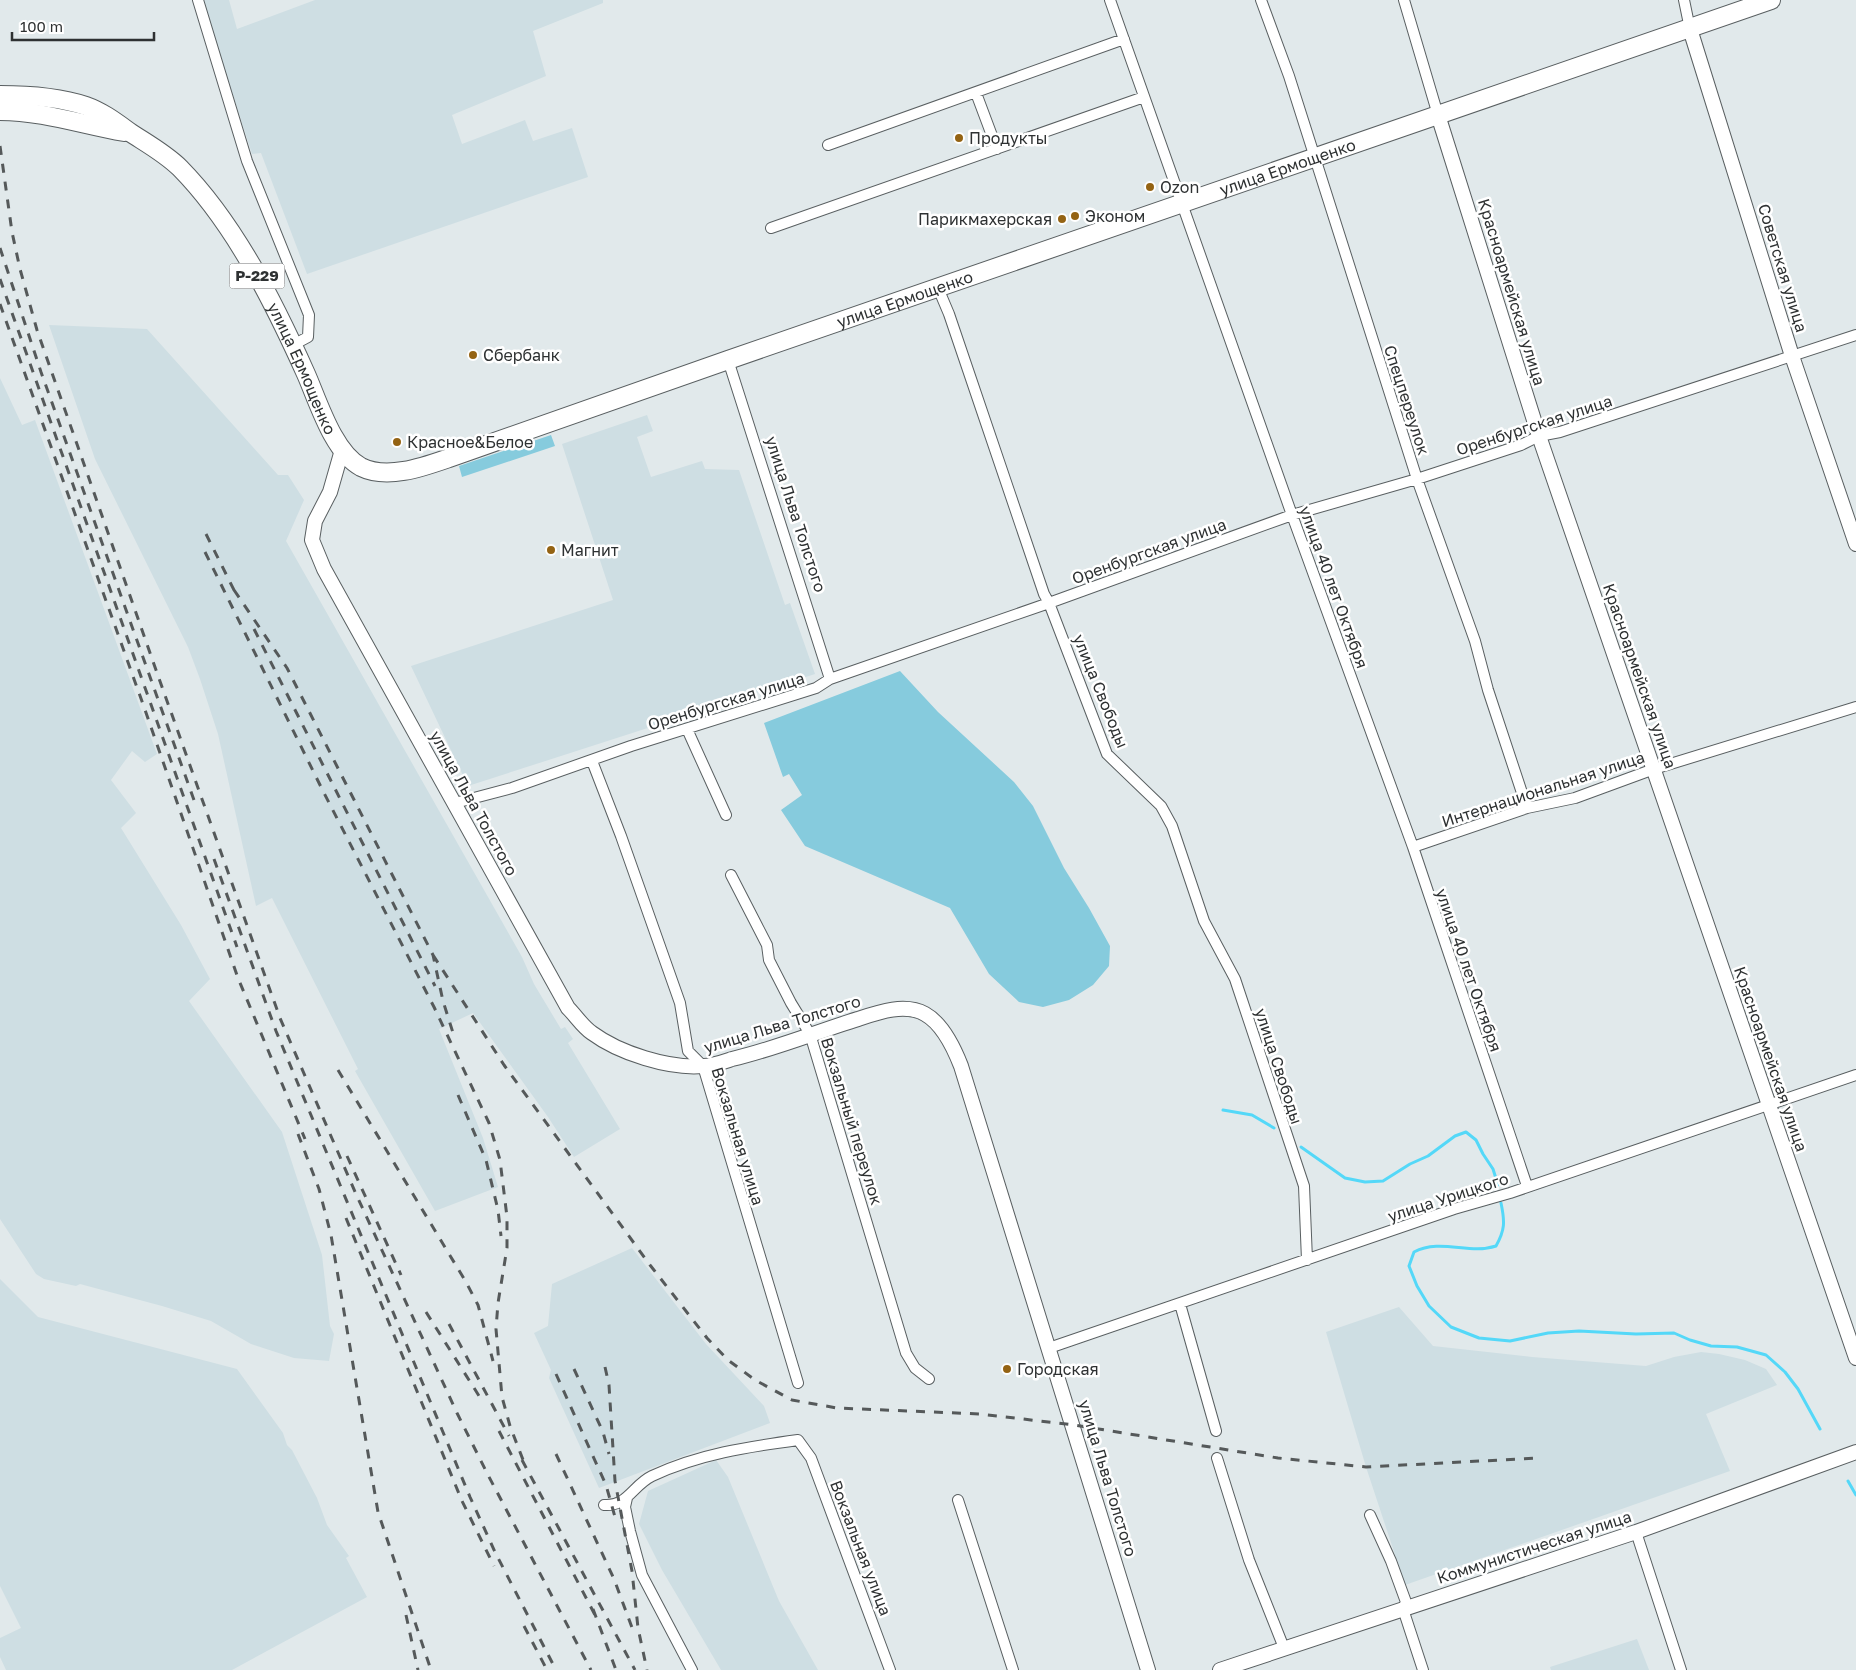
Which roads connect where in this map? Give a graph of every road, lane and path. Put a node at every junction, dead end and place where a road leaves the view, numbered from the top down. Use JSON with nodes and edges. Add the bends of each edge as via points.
{"nodes":[{"id":1,"x":198,"y":0,"type":"edge"},
{"id":2,"x":1110,"y":0,"type":"edge"},
{"id":3,"x":1261,"y":0,"type":"edge"},
{"id":4,"x":1404,"y":0,"type":"edge"},
{"id":5,"x":1684,"y":0,"type":"edge"},
{"id":6,"x":1771,"y":0,"type":"edge"},
{"id":7,"x":1690,"y":29,"type":"junction"},
{"id":8,"x":1124,"y":39,"type":"junction"},
{"id":9,"x":976,"y":93,"type":"junction"},
{"id":10,"x":0,"y":95,"type":"edge"},
{"id":11,"x":1144,"y":97,"type":"junction"},
{"id":12,"x":0,"y":112,"type":"edge"},
{"id":13,"x":1438,"y":115,"type":"junction"},
{"id":14,"x":132,"y":133,"type":"junction"},
{"id":15,"x":828,"y":145,"type":"dead end"},
{"id":16,"x":997,"y":149,"type":"junction"},
{"id":17,"x":1314,"y":158,"type":"junction"},
{"id":18,"x":1183,"y":204,"type":"junction"},
{"id":19,"x":771,"y":228,"type":"dead end"},
{"id":20,"x":938,"y":288,"type":"junction"},
{"id":21,"x":1856,"y":335,"type":"edge"},
{"id":22,"x":293,"y":345,"type":"junction"},
{"id":23,"x":1792,"y":356,"type":"junction"},
{"id":24,"x":728,"y":360,"type":"junction"},
{"id":25,"x":1539,"y":436,"type":"junction"},
{"id":26,"x":342,"y":450,"type":"junction"},
{"id":27,"x":1417,"y":479,"type":"junction"},
{"id":28,"x":1292,"y":516,"type":"junction"},
{"id":29,"x":1856,"y":544,"type":"edge"},
{"id":30,"x":1049,"y":604,"type":"junction"},
{"id":31,"x":830,"y":679,"type":"junction"},
{"id":32,"x":1856,"y":707,"type":"edge"},
{"id":33,"x":687,"y":729,"type":"junction"},
{"id":34,"x":592,"y":761,"type":"junction"},
{"id":35,"x":1654,"y":769,"type":"junction"},
{"id":36,"x":454,"y":803,"type":"junction"},
{"id":37,"x":1527,"y":808,"type":"junction"},
{"id":38,"x":726,"y":814,"type":"dead end"},
{"id":39,"x":1412,"y":848,"type":"junction"},
{"id":40,"x":731,"y":875,"type":"dead end"},
{"id":41,"x":810,"y":1034,"type":"junction"},
{"id":42,"x":702,"y":1066,"type":"junction"},
{"id":43,"x":1856,"y":1075,"type":"edge"},
{"id":44,"x":1768,"y":1106,"type":"junction"},
{"id":45,"x":1526,"y":1186,"type":"junction"},
{"id":46,"x":1307,"y":1260,"type":"junction"},
{"id":47,"x":1180,"y":1304,"type":"junction"},
{"id":48,"x":1049,"y":1348,"type":"junction"},
{"id":49,"x":1856,"y":1358,"type":"edge"},
{"id":50,"x":929,"y":1379,"type":"dead end"},
{"id":51,"x":798,"y":1383,"type":"dead end"},
{"id":52,"x":1216,"y":1431,"type":"dead end"},
{"id":53,"x":1856,"y":1452,"type":"edge"},
{"id":54,"x":1217,"y":1458,"type":"dead end"},
{"id":55,"x":627,"y":1498,"type":"junction"},
{"id":56,"x":958,"y":1500,"type":"dead end"},
{"id":57,"x":604,"y":1505,"type":"dead end"},
{"id":58,"x":1370,"y":1515,"type":"dead end"},
{"id":59,"x":1636,"y":1532,"type":"junction"},
{"id":60,"x":1403,"y":1609,"type":"junction"},
{"id":61,"x":1284,"y":1648,"type":"junction"},
{"id":62,"x":692,"y":1670,"type":"edge"},
{"id":63,"x":890,"y":1670,"type":"edge"},
{"id":64,"x":1014,"y":1670,"type":"edge"},
{"id":65,"x":1148,"y":1670,"type":"edge"},
{"id":66,"x":1220,"y":1670,"type":"edge"},
{"id":67,"x":1423,"y":1670,"type":"edge"},
{"id":68,"x":1681,"y":1670,"type":"edge"}],
"edges":[{"from":1,"to":22,"type":"street","via":[[247,161],[309,315],[308,337]]},
{"from":2,"to":8,"type":"street","name":"улица 40 лет Октября"},
{"from":3,"to":17,"type":"street","name":"Спецпереулок"},
{"from":4,"to":13,"type":"street","name":"Красноармейская улица"},
{"from":5,"to":7,"type":"street","name":"Советская улица"},
{"from":6,"to":7,"type":"highway","name":"улица Ермощенко","number":"Р-229"},
{"from":7,"to":13,"type":"highway","name":"улица Ермощенко","number":"Р-229"},
{"from":7,"to":23,"type":"street","name":"Советская улица"},
{"from":8,"to":9,"type":"street"},
{"from":8,"to":11,"type":"street","name":"улица 40 лет Октября"},
{"from":9,"to":15,"type":"street"},
{"from":9,"to":16,"type":"street"},
{"from":10,"to":14,"type":"highway","number":"Р-229","via":[[67,100],[112,119]]},
{"from":11,"to":16,"type":"street"},
{"from":11,"to":18,"type":"street","name":"улица 40 лет Октября"},
{"from":12,"to":14,"type":"highway","number":"Р-229","via":[[66,118]]},
{"from":13,"to":17,"type":"highway","name":"улица Ермощенко","number":"Р-229"},
{"from":13,"to":25,"type":"street","name":"Красноармейская улица"},
{"from":14,"to":22,"type":"highway","name":"улица Ермощенко","number":"Р-229","via":[[180,168],[209,202],[248,259]]},
{"from":16,"to":19,"type":"street"},
{"from":17,"to":18,"type":"highway","name":"улица Ермощенко","number":"Р-229"},
{"from":17,"to":27,"type":"street","name":"Спецпереулок"},
{"from":18,"to":20,"type":"highway","name":"улица Ермощенко","number":"Р-229"},
{"from":18,"to":28,"type":"street","name":"улица 40 лет Октября"},
{"from":20,"to":24,"type":"highway","name":"улица Ермощенко","number":"Р-229"},
{"from":20,"to":30,"type":"street","name":"улица Свободы"},
{"from":21,"to":23,"type":"street","name":"Оренбургская улица"},
{"from":22,"to":26,"type":"highway","name":"улица Ермощенко","number":"Р-229"},
{"from":23,"to":25,"type":"street","name":"Оренбургская улица","via":[[1560,432]]},
{"from":23,"to":29,"type":"street","name":"Советская улица"},
{"from":24,"to":26,"type":"highway","name":"улица Ермощенко","number":"Р-229","via":[[415,468],[384,471],[361,467]]},
{"from":24,"to":31,"type":"street","name":"улица Льва Толстого"},
{"from":25,"to":27,"type":"street","name":"Оренбургская улица","via":[[1521,446]]},
{"from":25,"to":35,"type":"street","name":"Красноармейская улица"},
{"from":26,"to":36,"type":"street","name":"улица Льва Толстого","via":[[330,492],[314,521],[312,540],[324,569]]},
{"from":27,"to":28,"type":"street","name":"Оренбургская улица"},
{"from":27,"to":37,"type":"street","name":"Спецпереулок","via":[[1475,641]]},
{"from":28,"to":30,"type":"street","name":"Оренбургская улица"},
{"from":28,"to":39,"type":"street","name":"улица 40 лет Октября"},
{"from":30,"to":31,"type":"street","name":"Оренбургская улица"},
{"from":30,"to":46,"type":"street","name":"улица Свободы","via":[[1107,754],[1161,806],[1172,826],[1204,921],[1235,979],[1304,1186]]},
{"from":31,"to":33,"type":"street","name":"Оренбургская улица","via":[[816,688]]},
{"from":32,"to":35,"type":"street","name":"Интернациональная улица"},
{"from":33,"to":34,"type":"street","name":"Оренбургская улица"},
{"from":33,"to":38,"type":"street"},
{"from":34,"to":36,"type":"street","name":"Оренбургская улица","via":[[512,788]]},
{"from":34,"to":42,"type":"street","name":"Вокзальная улица","via":[[622,836],[680,1003],[688,1051]]},
{"from":35,"to":37,"type":"street","name":"Интернациональная улица","via":[[1575,798]]},
{"from":35,"to":44,"type":"street","name":"Красноармейская улица"},
{"from":36,"to":42,"type":"street","name":"улица Льва Толстого","via":[[568,1008],[590,1032],[612,1045],[657,1063]]},
{"from":37,"to":39,"type":"street","name":"Интернациональная улица"},
{"from":39,"to":45,"type":"street","name":"улица 40 лет Октября"},
{"from":40,"to":41,"type":"street","name":"Вокзальный переулок","via":[[767,945],[769,960]]},
{"from":41,"to":42,"type":"street","name":"улица Льва Толстого","via":[[750,1055]]},
{"from":41,"to":48,"type":"street","name":"улица Льва Толстого","via":[[895,1009],[924,1013],[936,1022],[961,1066]]},
{"from":41,"to":50,"type":"street","name":"Вокзальный переулок","via":[[906,1353],[915,1368]]},
{"from":42,"to":51,"type":"street","name":"Вокзальная улица"},
{"from":43,"to":44,"type":"street","name":"улица Урицкого"},
{"from":44,"to":45,"type":"street","name":"улица Урицкого"},
{"from":44,"to":49,"type":"street","name":"Красноармейская улица"},
{"from":45,"to":46,"type":"street","name":"улица Урицкого"},
{"from":46,"to":47,"type":"street","name":"улица Урицкого"},
{"from":47,"to":48,"type":"street","name":"улица Урицкого"},
{"from":47,"to":52,"type":"street"},
{"from":48,"to":65,"type":"street","name":"улица Льва Толстого"},
{"from":53,"to":59,"type":"street","name":"Коммунистическая улица"},
{"from":54,"to":61,"type":"street","via":[[1249,1560]]},
{"from":55,"to":57,"type":"street","via":[[612,1506]]},
{"from":55,"to":62,"type":"street","via":[[625,1506],[642,1575]]},
{"from":55,"to":63,"type":"street","name":"Вокзальная улица","via":[[651,1476],[707,1455],[798,1440],[811,1458]]},
{"from":56,"to":64,"type":"street"},
{"from":58,"to":60,"type":"street","via":[[1406,1602]]},
{"from":59,"to":60,"type":"street","name":"Коммунистическая улица"},
{"from":59,"to":68,"type":"street"},
{"from":60,"to":61,"type":"street","name":"Коммунистическая улица"},
{"from":60,"to":67,"type":"street"},
{"from":61,"to":66,"type":"street","name":"Коммунистическая улица"}]}
